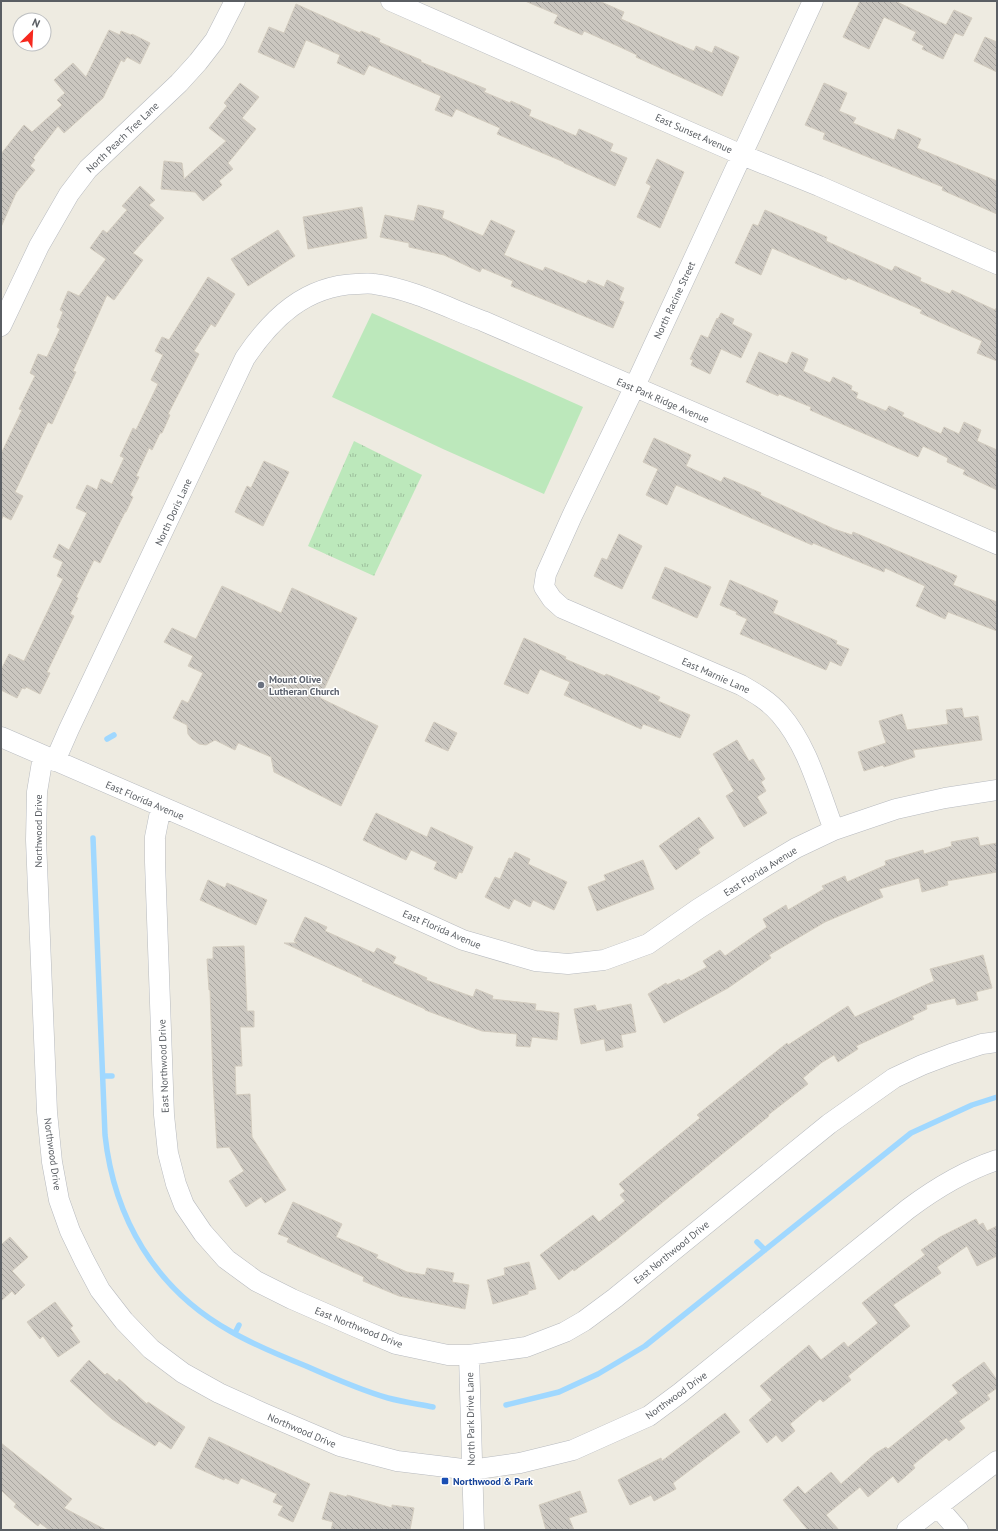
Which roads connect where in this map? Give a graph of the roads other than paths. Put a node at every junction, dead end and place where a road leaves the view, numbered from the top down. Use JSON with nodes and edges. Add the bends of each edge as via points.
{"nodes":[{"id":1,"x":235,"y":1,"type":"edge"},
{"id":2,"x":391,"y":1,"type":"edge"},
{"id":3,"x":813,"y":1,"type":"edge"},
{"id":4,"x":742,"y":155,"type":"junction"},
{"id":5,"x":997,"y":264,"type":"edge"},
{"id":6,"x":323,"y":289,"type":"joint"},
{"id":7,"x":1,"y":326,"type":"edge"},
{"id":8,"x":634,"y":388,"type":"junction"},
{"id":9,"x":997,"y":544,"type":"edge"},
{"id":10,"x":552,"y":599,"type":"joint"},
{"id":11,"x":1,"y":737,"type":"edge"},
{"id":12,"x":49,"y":758,"type":"junction"},
{"id":13,"x":997,"y":790,"type":"edge"},
{"id":14,"x":161,"y":807,"type":"junction"},
{"id":15,"x":834,"y":830,"type":"junction"},
{"id":16,"x":997,"y":1042,"type":"edge"},
{"id":17,"x":997,"y":1160,"type":"edge"},
{"id":18,"x":469,"y":1356,"type":"junction"},
{"id":19,"x":997,"y":1461,"type":"edge"},
{"id":20,"x":471,"y":1470,"type":"junction"},
{"id":21,"x":938,"y":1507,"type":"junction"},
{"id":22,"x":474,"y":1530,"type":"edge"},
{"id":23,"x":907,"y":1530,"type":"edge"},
{"id":24,"x":958,"y":1530,"type":"edge"}],
"edges":[{"from":1,"to":7,"type":"street","name":"North Peach Tree Lane","via":[[215,40],[198,62],[88,169],[69,194],[39,246]]},
{"from":2,"to":4,"type":"street","name":"East Sunset Avenue"},
{"from":3,"to":4,"type":"street","name":"North Racine Street"},
{"from":4,"to":5,"type":"street","name":"East Sunset Avenue"},
{"from":4,"to":8,"type":"street","name":"North Racine Street"},
{"from":6,"to":8,"type":"street","name":"East Park Ridge Avenue","via":[[343,284],[373,283],[402,290],[483,321]]},
{"from":6,"to":12,"type":"street","name":"North Doris Lane","via":[[294,305],[275,320],[259,337],[245,358],[69,729]]},
{"from":8,"to":9,"type":"street","name":"East Park Ridge Avenue"},
{"from":8,"to":10,"type":"street","name":"North Racine Street","via":[[546,574],[544,588]]},
{"from":10,"to":15,"type":"street","name":"East Marnie Lane","via":[[562,608],[741,685],[760,696],[780,713],[796,736]]},
{"from":11,"to":12,"type":"street","name":"East Florida Avenue"},
{"from":12,"to":14,"type":"street","name":"East Florida Avenue"},
{"from":12,"to":20,"type":"street","name":"Northwood Drive","via":[[38,792],[36,840],[47,1112],[59,1200],[70,1231],[100,1290],[124,1321],[151,1349],[183,1373],[219,1393],[340,1446],[397,1461]]},
{"from":13,"to":15,"type":"street","name":"East Florida Avenue","via":[[896,809]]},
{"from":14,"to":15,"type":"street","name":"East Florida Avenue","via":[[463,940],[535,961],[568,964],[604,960],[648,944],[761,869],[796,848]]},
{"from":14,"to":18,"type":"street","name":"East Northwood Drive","via":[[155,837],[155,862],[164,1115],[168,1153],[184,1205],[203,1233],[226,1259],[256,1281],[396,1344],[448,1355]]},
{"from":16,"to":18,"type":"street","name":"East Northwood Drive","via":[[951,1054],[894,1078],[829,1124],[584,1321],[565,1332],[526,1347]]},
{"from":17,"to":20,"type":"street","name":"Northwood Drive","via":[[954,1178],[930,1192],[649,1416],[572,1450],[520,1463]]},
{"from":18,"to":20,"type":"street","name":"North Park Drive Lane"},
{"from":19,"to":21,"type":"street"},
{"from":20,"to":22,"type":"street","name":"North Park Drive Lane"},
{"from":21,"to":23,"type":"street"},
{"from":21,"to":24,"type":"street"}]}
